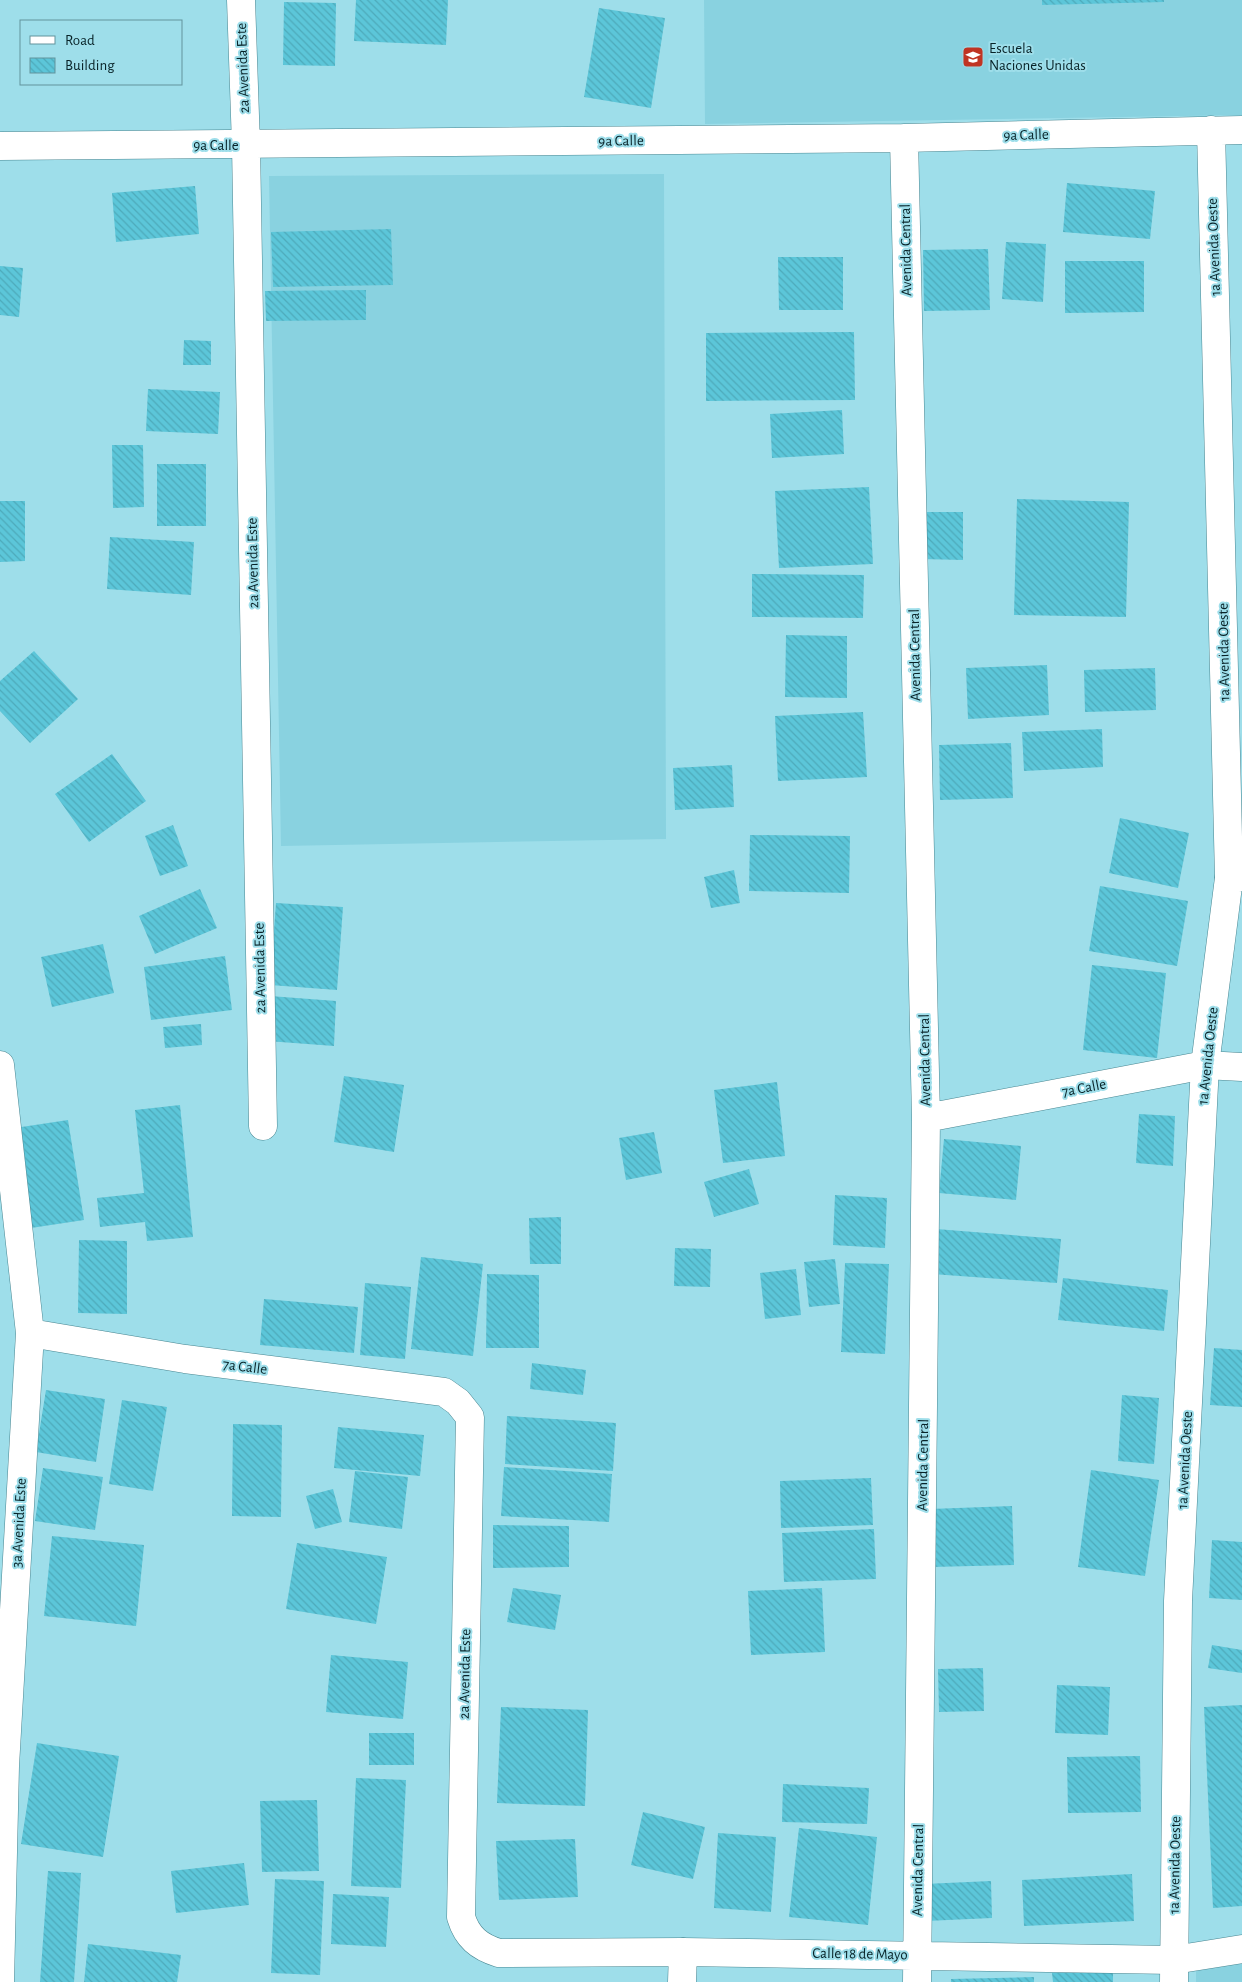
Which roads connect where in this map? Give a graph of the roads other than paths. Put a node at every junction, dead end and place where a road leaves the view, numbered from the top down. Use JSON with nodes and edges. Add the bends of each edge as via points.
{"nodes":[{"id":1,"x":240,"y":0,"type":"edge"},
{"id":2,"x":1211,"y":130,"type":"junction"},
{"id":3,"x":1242,"y":130,"type":"edge"},
{"id":4,"x":904,"y":138,"type":"junction"},
{"id":5,"x":246,"y":145,"type":"junction"},
{"id":6,"x":0,"y":146,"type":"edge"},
{"id":7,"x":1236,"y":877,"type":"edge"},
{"id":8,"x":0,"y":1065,"type":"edge"},
{"id":9,"x":1205,"y":1065,"type":"junction"},
{"id":10,"x":1242,"y":1067,"type":"edge"},
{"id":11,"x":926,"y":1118,"type":"junction"},
{"id":12,"x":263,"y":1126,"type":"dead end"},
{"id":13,"x":30,"y":1333,"type":"junction"},
{"id":14,"x":458,"y":1402,"type":"joint"},
{"id":15,"x":2,"y":1765,"type":"edge"},
{"id":16,"x":478,"y":1944,"type":"joint"},
{"id":17,"x":1242,"y":1948,"type":"edge"},
{"id":18,"x":683,"y":1952,"type":"junction"},
{"id":19,"x":917,"y":1955,"type":"junction"},
{"id":20,"x":1174,"y":1971,"type":"edge"},
{"id":21,"x":0,"y":1982,"type":"edge"},
{"id":22,"x":682,"y":1982,"type":"edge"},
{"id":23,"x":917,"y":1982,"type":"edge"}],
"edges":[{"from":1,"to":5,"type":"street","name":"2a Avenida Este"},
{"from":2,"to":3,"type":"street","name":"9a Calle"},
{"from":2,"to":4,"type":"street","name":"9a Calle"},
{"from":2,"to":7,"type":"street","name":"1a Avenida Oeste"},
{"from":4,"to":5,"type":"street","name":"9a Calle"},
{"from":4,"to":11,"type":"street","name":"Avenida Central"},
{"from":5,"to":6,"type":"street","name":"9a Calle"},
{"from":5,"to":12,"type":"street","name":"2a Avenida Este"},
{"from":7,"to":9,"type":"street","name":"1a Avenida Oeste"},
{"from":8,"to":13,"type":"street","name":"3a Avenida Este"},
{"from":9,"to":10,"type":"street","name":"7a Calle"},
{"from":9,"to":11,"type":"street","name":"7a Calle"},
{"from":9,"to":20,"type":"street","name":"1a Avenida Oeste","via":[[1178,1601]]},
{"from":11,"to":19,"type":"street","name":"Avenida Central"},
{"from":13,"to":14,"type":"street","name":"7a Calle","via":[[184,1360],[444,1392]]},
{"from":13,"to":15,"type":"street","name":"3a Avenida Este"},
{"from":14,"to":16,"type":"street","name":"2a Avenida Este","via":[[470,1417],[461,1917],[464,1927]]},
{"from":15,"to":21,"type":"street","name":"3a Avenida Este"},
{"from":16,"to":18,"type":"street","name":"Calle 18 de Mayo","via":[[499,1953]]},
{"from":17,"to":20,"type":"street","name":"Calle 18 de Mayo"},
{"from":18,"to":19,"type":"street","name":"Calle 18 de Mayo"},
{"from":18,"to":22,"type":"street"},
{"from":19,"to":20,"type":"street","name":"Calle 18 de Mayo"},
{"from":19,"to":23,"type":"street","name":"Avenida Central"}]}
